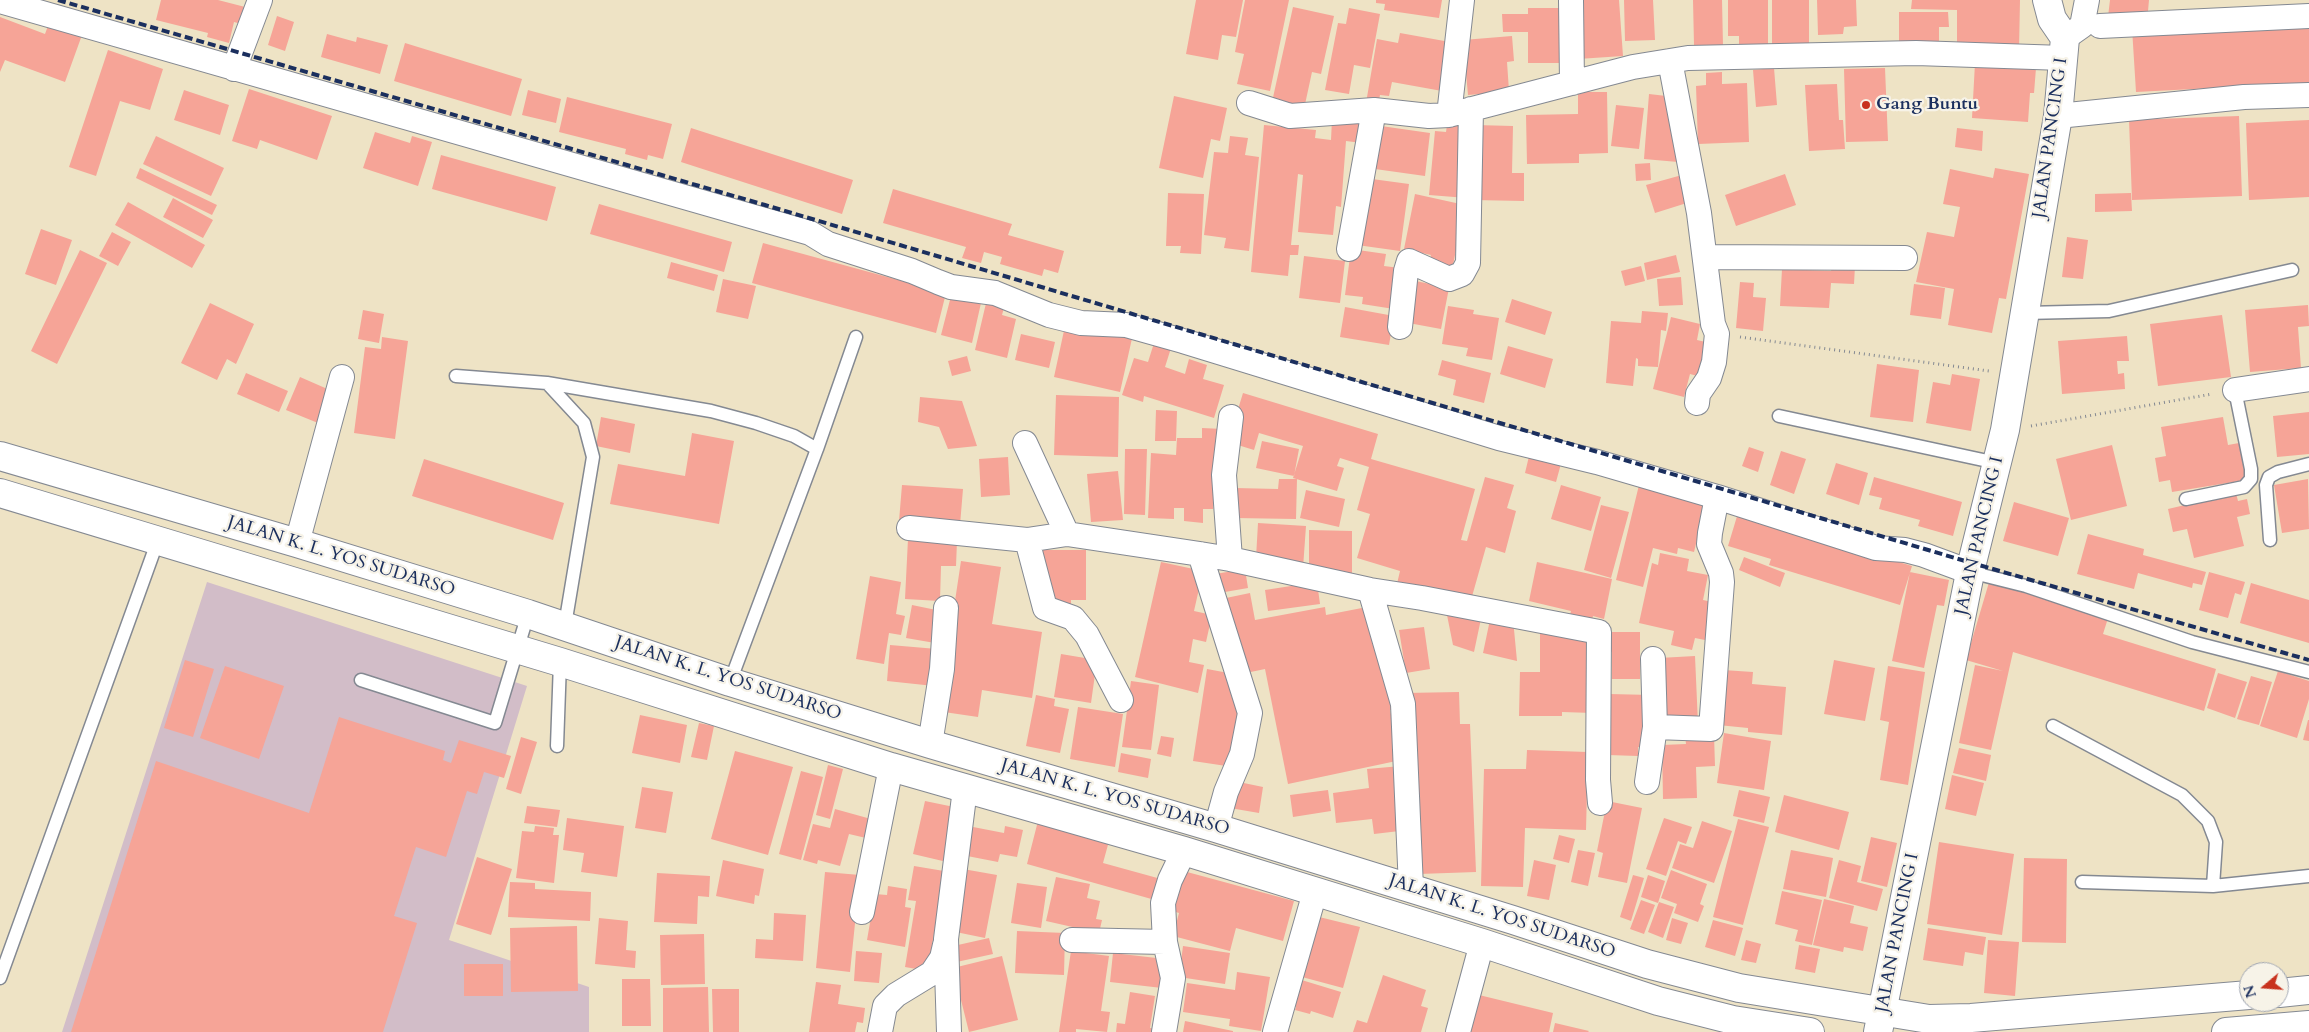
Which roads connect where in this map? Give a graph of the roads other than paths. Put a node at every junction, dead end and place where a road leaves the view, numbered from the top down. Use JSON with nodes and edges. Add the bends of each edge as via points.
{"nodes":[{"id":1,"x":0,"y":0,"type":"edge"},
{"id":2,"x":260,"y":0,"type":"edge"},
{"id":3,"x":1462,"y":0,"type":"edge"},
{"id":4,"x":1570,"y":0,"type":"edge"},
{"id":5,"x":2047,"y":0,"type":"edge"},
{"id":6,"x":2087,"y":0,"type":"edge"},
{"id":7,"x":2309,"y":16,"type":"edge"},
{"id":8,"x":2100,"y":26,"type":"dead end"},
{"id":9,"x":2064,"y":48,"type":"junction"},
{"id":10,"x":1670,"y":61,"type":"junction"},
{"id":11,"x":234,"y":69,"type":"junction"},
{"id":12,"x":1572,"y":83,"type":"junction"},
{"id":13,"x":2309,"y":95,"type":"edge"},
{"id":14,"x":1249,"y":103,"type":"dead end"},
{"id":15,"x":1374,"y":110,"type":"junction"},
{"id":16,"x":1460,"y":112,"type":"junction"},
{"id":17,"x":2058,"y":116,"type":"junction"},
{"id":18,"x":1349,"y":249,"type":"dead end"},
{"id":19,"x":1706,"y":257,"type":"junction"},
{"id":20,"x":1905,"y":258,"type":"dead end"},
{"id":21,"x":2292,"y":270,"type":"dead end"},
{"id":22,"x":2025,"y":313,"type":"junction"},
{"id":23,"x":1400,"y":328,"type":"dead end"},
{"id":24,"x":856,"y":337,"type":"dead end"},
{"id":25,"x":456,"y":376,"type":"dead end"},
{"id":26,"x":342,"y":377,"type":"dead end"},
{"id":27,"x":2309,"y":379,"type":"edge"},
{"id":28,"x":547,"y":383,"type":"junction"},
{"id":29,"x":2235,"y":390,"type":"joint"},
{"id":30,"x":1697,"y":403,"type":"dead end"},
{"id":31,"x":1779,"y":416,"type":"dead end"},
{"id":32,"x":1231,"y":417,"type":"dead end"},
{"id":33,"x":1025,"y":443,"type":"dead end"},
{"id":34,"x":817,"y":448,"type":"junction"},
{"id":35,"x":0,"y":456,"type":"edge"},
{"id":36,"x":1997,"y":463,"type":"junction"},
{"id":37,"x":2309,"y":464,"type":"edge"},
{"id":38,"x":0,"y":493,"type":"edge"},
{"id":39,"x":1717,"y":497,"type":"junction"},
{"id":40,"x":2186,"y":500,"type":"dead end"},
{"id":41,"x":909,"y":528,"type":"dead end"},
{"id":42,"x":1067,"y":534,"type":"junction"},
{"id":43,"x":158,"y":540,"type":"junction"},
{"id":44,"x":1027,"y":540,"type":"junction"},
{"id":45,"x":2270,"y":540,"type":"dead end"},
{"id":46,"x":297,"y":543,"type":"junction"},
{"id":47,"x":1200,"y":554,"type":"junction"},
{"id":48,"x":1230,"y":559,"type":"junction"},
{"id":49,"x":1970,"y":572,"type":"junction"},
{"id":50,"x":1370,"y":590,"type":"junction"},
{"id":51,"x":946,"y":608,"type":"dead end"},
{"id":52,"x":528,"y":614,"type":"junction"},
{"id":53,"x":565,"y":626,"type":"junction"},
{"id":54,"x":517,"y":649,"type":"junction"},
{"id":55,"x":1653,"y":659,"type":"dead end"},
{"id":56,"x":560,"y":662,"type":"junction"},
{"id":57,"x":2309,"y":672,"type":"edge"},
{"id":58,"x":361,"y":680,"type":"dead end"},
{"id":59,"x":730,"y":682,"type":"junction"},
{"id":60,"x":1121,"y":700,"type":"dead end"},
{"id":61,"x":2053,"y":726,"type":"dead end"},
{"id":62,"x":1655,"y":727,"type":"junction"},
{"id":63,"x":930,"y":744,"type":"junction"},
{"id":64,"x":558,"y":746,"type":"dead end"},
{"id":65,"x":892,"y":767,"type":"junction"},
{"id":66,"x":1647,"y":782,"type":"dead end"},
{"id":67,"x":965,"y":789,"type":"junction"},
{"id":68,"x":1600,"y":803,"type":"dead end"},
{"id":69,"x":1216,"y":828,"type":"junction"},
{"id":70,"x":1184,"y":851,"type":"junction"},
{"id":71,"x":2309,"y":876,"type":"edge"},
{"id":72,"x":2082,"y":882,"type":"dead end"},
{"id":73,"x":2213,"y":886,"type":"junction"},
{"id":74,"x":1411,"y":888,"type":"junction"},
{"id":75,"x":1315,"y":892,"type":"junction"},
{"id":76,"x":862,"y":912,"type":"dead end"},
{"id":77,"x":1513,"y":920,"type":"junction"},
{"id":78,"x":946,"y":939,"type":"junction"},
{"id":79,"x":1072,"y":940,"type":"dead end"},
{"id":80,"x":1165,"y":942,"type":"junction"},
{"id":81,"x":1494,"y":947,"type":"junction"},
{"id":82,"x":0,"y":978,"type":"edge"},
{"id":83,"x":2309,"y":990,"type":"edge"},
{"id":84,"x":2289,"y":992,"type":"edge"},
{"id":85,"x":2239,"y":996,"type":"edge"},
{"id":86,"x":1880,"y":1022,"type":"edge"},
{"id":87,"x":2309,"y":1025,"type":"edge"},
{"id":88,"x":1732,"y":1026,"type":"edge"},
{"id":89,"x":880,"y":1032,"type":"edge"},
{"id":90,"x":949,"y":1032,"type":"edge"},
{"id":91,"x":1164,"y":1032,"type":"edge"},
{"id":92,"x":1275,"y":1032,"type":"edge"},
{"id":93,"x":1458,"y":1032,"type":"edge"},
{"id":94,"x":1810,"y":1032,"type":"edge"},
{"id":95,"x":2226,"y":1032,"type":"edge"}],
"edges":[{"from":1,"to":11,"type":"street"},
{"from":2,"to":11,"type":"street"},
{"from":3,"to":16,"type":"street"},
{"from":4,"to":12,"type":"street"},
{"from":5,"to":9,"type":"main road","name":"JALAN PANCING I"},
{"from":6,"to":9,"type":"street","name":"JALAN PANCING I","via":[[2082,26]]},
{"from":7,"to":8,"type":"street"},
{"from":9,"to":10,"type":"street"},
{"from":9,"to":17,"type":"main road","name":"JALAN PANCING I"},
{"from":10,"to":12,"type":"street"},
{"from":10,"to":19,"type":"street"},
{"from":11,"to":39,"type":"street","via":[[810,233],[828,244],[938,282],[995,293],[1080,324],[1126,325],[1499,438]]},
{"from":12,"to":16,"type":"street"},
{"from":13,"to":17,"type":"street","via":[[2244,97]]},
{"from":14,"to":15,"type":"street","via":[[1290,116]]},
{"from":15,"to":16,"type":"street","via":[[1429,116]]},
{"from":15,"to":18,"type":"street"},
{"from":16,"to":23,"type":"street","via":[[1468,263],[1462,274],[1449,278],[1409,261]]},
{"from":17,"to":22,"type":"main road","name":"JALAN PANCING I"},
{"from":19,"to":20,"type":"street"},
{"from":19,"to":30,"type":"street","via":[[1713,324],[1717,334],[1714,362],[1709,378],[1698,394]]},
{"from":21,"to":22,"type":"lane","via":[[2109,311]]},
{"from":22,"to":36,"type":"main road","name":"JALAN PANCING I","via":[[2006,430]]},
{"from":24,"to":34,"type":"lane"},
{"from":25,"to":28,"type":"lane"},
{"from":26,"to":46,"type":"street"},
{"from":27,"to":29,"type":"street"},
{"from":28,"to":34,"type":"lane","via":[[711,411],[756,422]]},
{"from":28,"to":53,"type":"lane","via":[[584,422],[593,457]]},
{"from":29,"to":40,"type":"lane","via":[[2251,479],[2244,487]]},
{"from":31,"to":36,"type":"lane"},
{"from":32,"to":48,"type":"street","via":[[1224,475]]},
{"from":33,"to":42,"type":"street"},
{"from":34,"to":59,"type":"lane"},
{"from":35,"to":46,"type":"main road","name":"JALAN K. L. YOS SUDARSO"},
{"from":36,"to":49,"type":"main road","name":"JALAN PANCING I"},
{"from":37,"to":45,"type":"lane","via":[[2269,477],[2266,485]]},
{"from":38,"to":43,"type":"main road","name":"JALAN K. L. YOS SUDARSO"},
{"from":39,"to":49,"type":"street","via":[[1876,548],[1905,550]]},
{"from":39,"to":62,"type":"street","via":[[1710,544],[1722,582],[1710,729]]},
{"from":41,"to":44,"type":"street"},
{"from":42,"to":44,"type":"street"},
{"from":42,"to":47,"type":"street"},
{"from":43,"to":54,"type":"main road","name":"JALAN K. L. YOS SUDARSO"},
{"from":43,"to":82,"type":"lane"},
{"from":44,"to":60,"type":"street","via":[[1045,608],[1073,618],[1087,636]]},
{"from":46,"to":52,"type":"main road","name":"JALAN K. L. YOS SUDARSO"},
{"from":47,"to":48,"type":"street"},
{"from":47,"to":69,"type":"street","via":[[1250,713],[1242,754]]},
{"from":48,"to":50,"type":"street"},
{"from":49,"to":57,"type":"lane","via":[[2026,586],[2192,642]]},
{"from":49,"to":86,"type":"main road","name":"JALAN PANCING I"},
{"from":50,"to":68,"type":"street","via":[[1599,632]]},
{"from":50,"to":74,"type":"street","via":[[1403,704]]},
{"from":51,"to":63,"type":"street","via":[[942,669]]},
{"from":52,"to":53,"type":"main road","name":"JALAN K. L. YOS SUDARSO"},
{"from":52,"to":54,"type":"lane"},
{"from":53,"to":59,"type":"main road","name":"JALAN K. L. YOS SUDARSO"},
{"from":54,"to":56,"type":"main road","name":"JALAN K. L. YOS SUDARSO"},
{"from":54,"to":58,"type":"lane","via":[[495,723]]},
{"from":55,"to":62,"type":"street"},
{"from":56,"to":64,"type":"lane"},
{"from":56,"to":65,"type":"main road","name":"JALAN K. L. YOS SUDARSO"},
{"from":59,"to":63,"type":"main road","name":"JALAN K. L. YOS SUDARSO"},
{"from":61,"to":73,"type":"lane","via":[[2182,795],[2208,821],[2216,842]]},
{"from":62,"to":66,"type":"street"},
{"from":63,"to":69,"type":"main road","name":"JALAN K. L. YOS SUDARSO"},
{"from":65,"to":67,"type":"main road","name":"JALAN K. L. YOS SUDARSO"},
{"from":65,"to":76,"type":"street"},
{"from":67,"to":70,"type":"main road","name":"JALAN K. L. YOS SUDARSO"},
{"from":67,"to":78,"type":"street"},
{"from":69,"to":74,"type":"main road","name":"JALAN K. L. YOS SUDARSO"},
{"from":70,"to":75,"type":"main road","name":"JALAN K. L. YOS SUDARSO"},
{"from":70,"to":80,"type":"street","via":[[1163,903]]},
{"from":71,"to":73,"type":"lane"},
{"from":72,"to":73,"type":"lane"},
{"from":74,"to":77,"type":"main road","name":"JALAN K. L. YOS SUDARSO"},
{"from":75,"to":81,"type":"main road","name":"JALAN K. L. YOS SUDARSO"},
{"from":75,"to":92,"type":"street"},
{"from":77,"to":81,"type":"main road"},
{"from":77,"to":86,"type":"main road","name":"JALAN K. L. YOS SUDARSO","via":[[1647,964]]},
{"from":78,"to":89,"type":"street","via":[[942,958],[932,973],[896,995],[885,1006]]},
{"from":78,"to":90,"type":"street"},
{"from":79,"to":80,"type":"street"},
{"from":80,"to":91,"type":"street","via":[[1173,978]]},
{"from":81,"to":88,"type":"main road","name":"JALAN K. L. YOS SUDARSO"},
{"from":81,"to":93,"type":"street"},
{"from":83,"to":84,"type":"main road"},
{"from":85,"to":86,"type":"main road","name":"JALAN K. L. YOS SUDARSO","via":[[1971,1018]]},
{"from":87,"to":95,"type":"main road"},
{"from":88,"to":94,"type":"main road","name":"JALAN K. L. YOS SUDARSO"}]}
